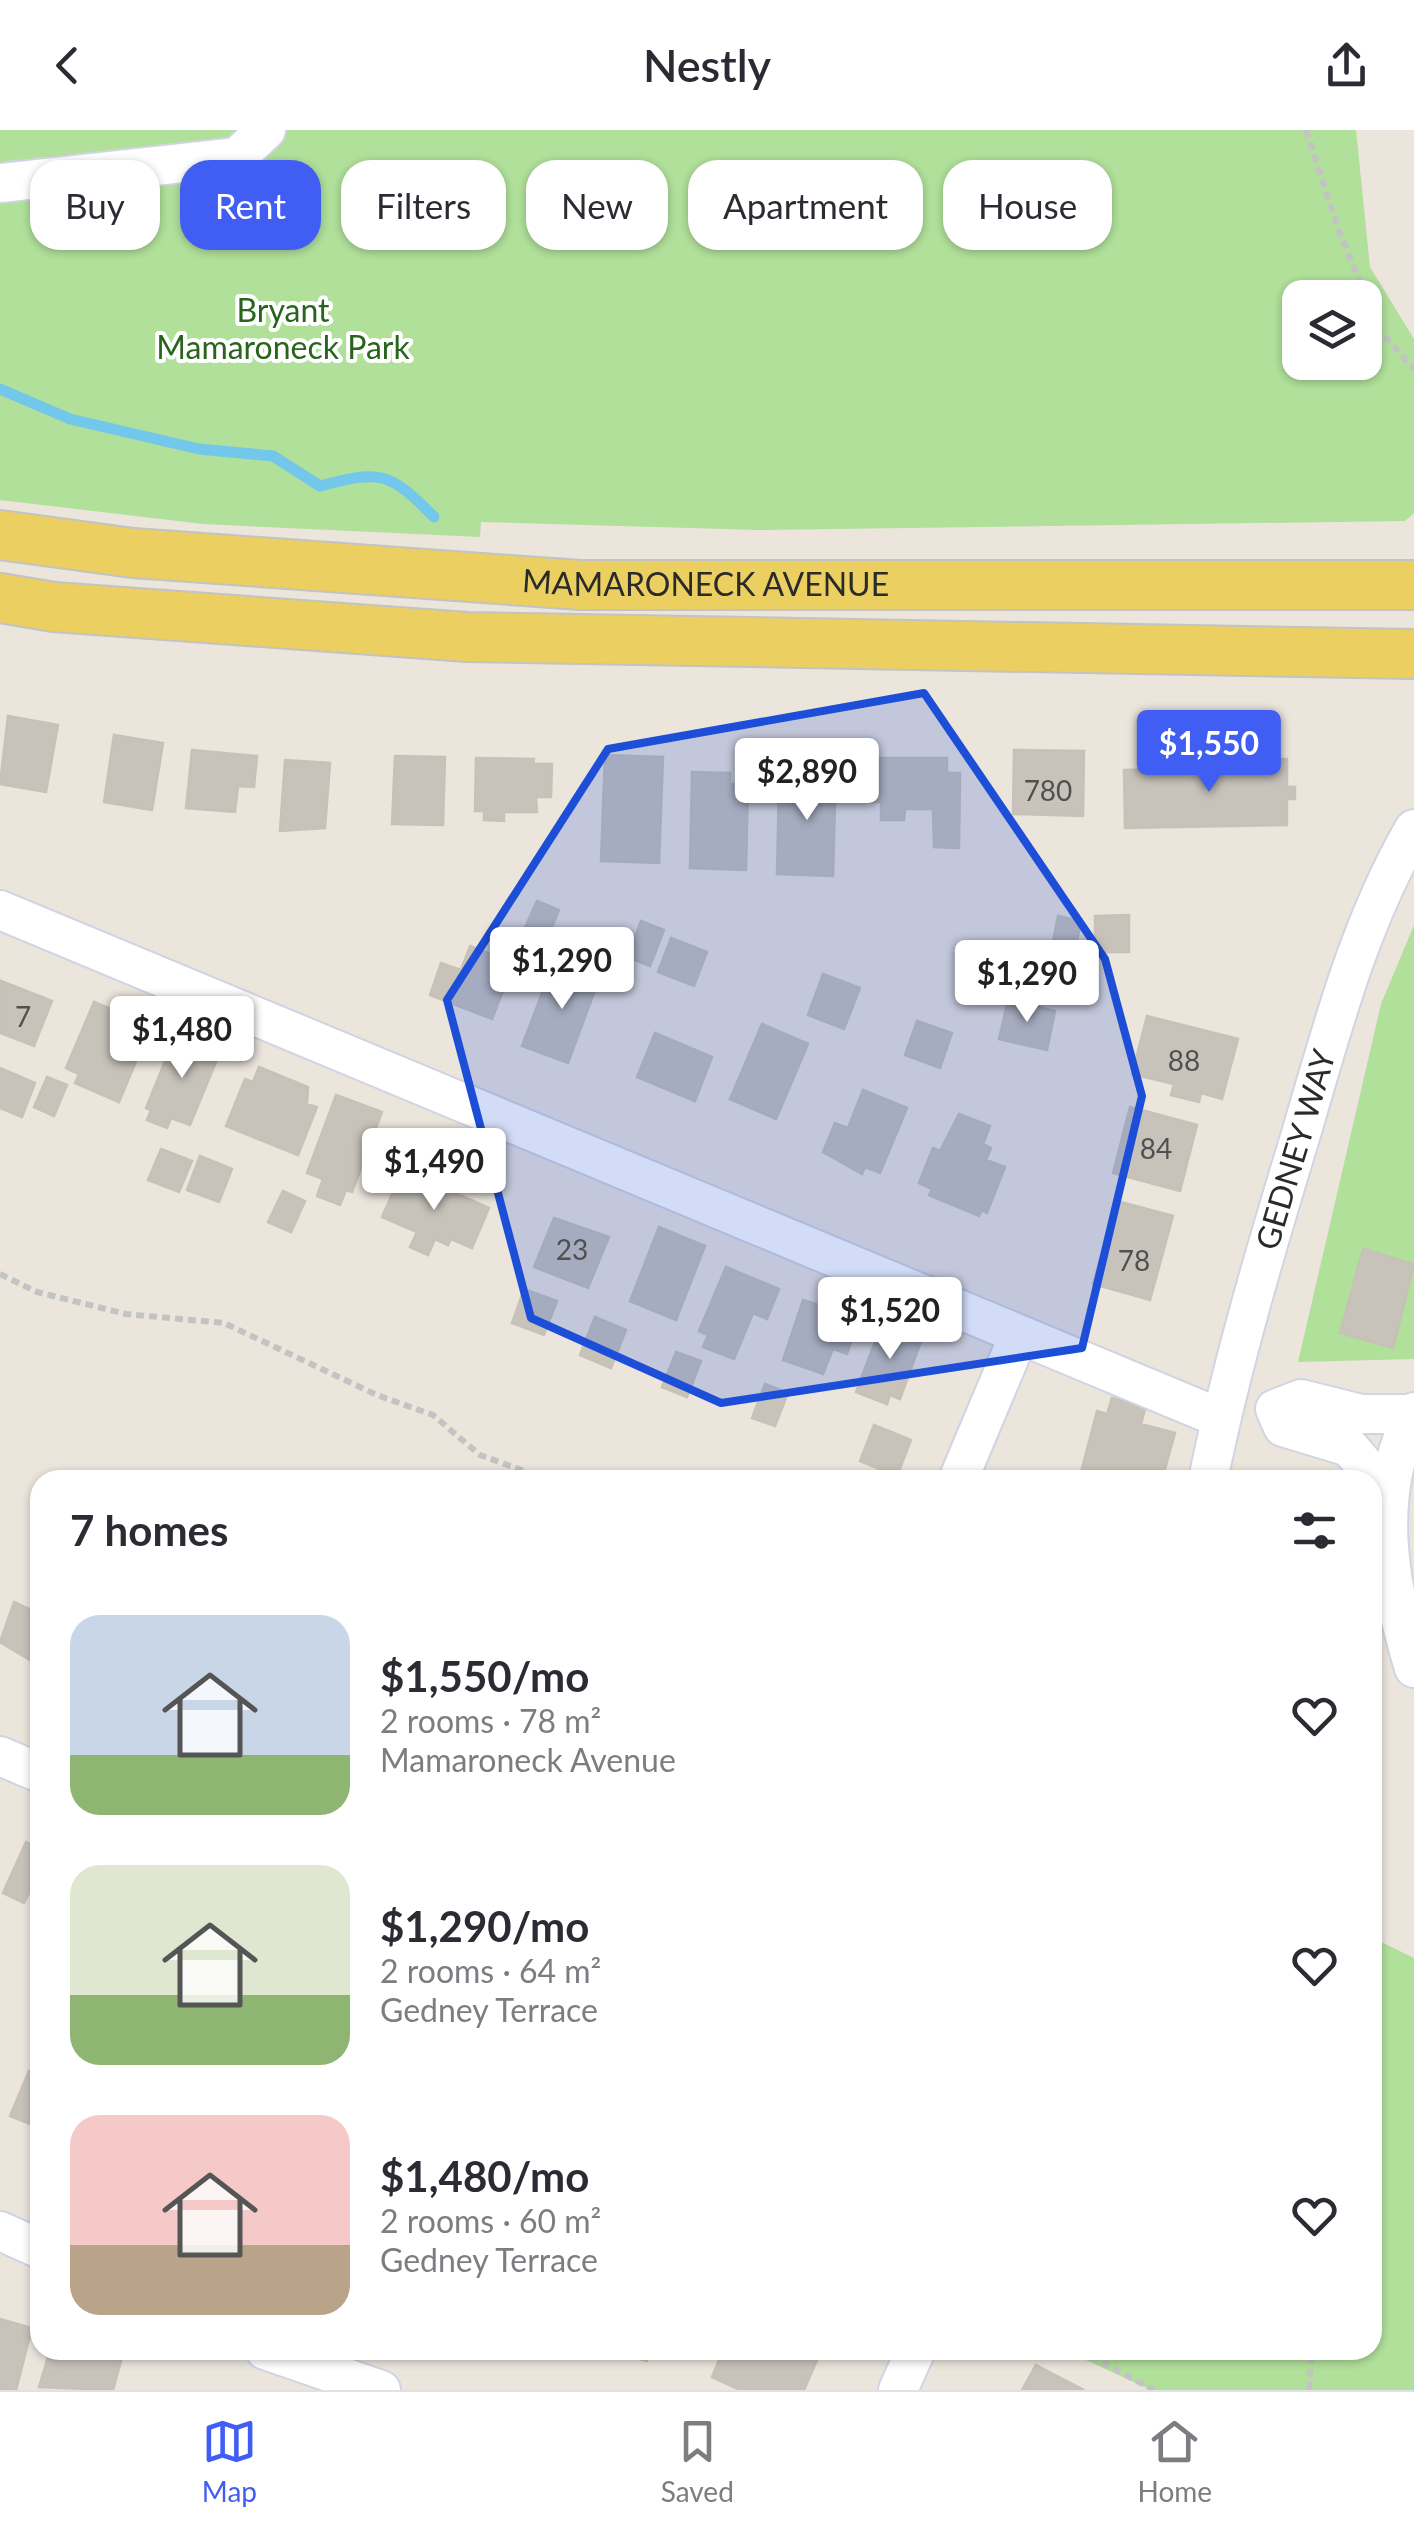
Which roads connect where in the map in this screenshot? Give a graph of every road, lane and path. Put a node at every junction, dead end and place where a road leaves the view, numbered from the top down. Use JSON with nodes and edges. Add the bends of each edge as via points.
{"nodes":[{"id":1,"x":266,"y":130,"type":"edge"},
{"id":2,"x":1306,"y":130,"type":"edge"},
{"id":3,"x":0,"y":183,"type":"edge"},
{"id":4,"x":1414,"y":369,"type":"edge"},
{"id":5,"x":0,"y":536,"type":"edge"},
{"id":6,"x":1414,"y":585,"type":"edge"},
{"id":7,"x":0,"y":598,"type":"edge"},
{"id":8,"x":1414,"y":654,"type":"edge"},
{"id":9,"x":1414,"y":828,"type":"edge"},
{"id":10,"x":0,"y":910,"type":"edge"},
{"id":11,"x":0,"y":1274,"type":"edge"},
{"id":12,"x":1020,"y":1335,"type":"junction"},
{"id":13,"x":1224,"y":1405,"type":"junction"},
{"id":14,"x":1275,"y":1409,"type":"junction"},
{"id":15,"x":1413,"y":1413,"type":"edge"},
{"id":16,"x":521,"y":1470,"type":"edge"},
{"id":17,"x":962,"y":1470,"type":"edge"},
{"id":18,"x":1210,"y":1470,"type":"edge"},
{"id":19,"x":1369,"y":1470,"type":"edge"},
{"id":20,"x":1382,"y":1485,"type":"edge"},
{"id":21,"x":1387,"y":1491,"type":"junction"},
{"id":22,"x":1414,"y":1668,"type":"edge"},
{"id":23,"x":0,"y":1756,"type":"edge"},
{"id":24,"x":30,"y":1770,"type":"edge"},
{"id":25,"x":0,"y":2231,"type":"edge"},
{"id":26,"x":30,"y":2244,"type":"edge"},
{"id":27,"x":294,"y":2360,"type":"edge"},
{"id":28,"x":912,"y":2360,"type":"edge"},
{"id":29,"x":1098,"y":2360,"type":"edge"},
{"id":30,"x":1311,"y":2360,"type":"edge"},
{"id":31,"x":381,"y":2390,"type":"edge"},
{"id":32,"x":898,"y":2390,"type":"edge"},
{"id":33,"x":1154,"y":2390,"type":"edge"},
{"id":34,"x":1309,"y":2390,"type":"edge"}],
"edges":[{"from":1,"to":3,"type":"street","via":[[237,156]]},
{"from":2,"to":4,"type":"path","via":[[1382,332]]},
{"from":5,"to":6,"type":"main road","name":"MAMARONECK AVENUE","via":[[133,553],[580,585]]},
{"from":7,"to":8,"type":"main road","name":"MAMARONECK AVENUE","via":[[466,637]]},
{"from":9,"to":13,"type":"street","name":"GEDNEY WAY","via":[[1355,952]]},
{"from":10,"to":12,"type":"street"},
{"from":11,"to":16,"type":"path","via":[[37,1292],[126,1314],[224,1323],[433,1415],[480,1455]]},
{"from":12,"to":13,"type":"street"},
{"from":12,"to":17,"type":"street"},
{"from":13,"to":14,"type":"street"},
{"from":13,"to":18,"type":"street","name":"GEDNEY WAY"},
{"from":14,"to":15,"type":"street","via":[[1301,1399],[1361,1414]]},
{"from":14,"to":19,"type":"street","via":[[1283,1427],[1349,1447]]},
{"from":15,"to":21,"type":"street"},
{"from":20,"to":21,"type":"street"},
{"from":21,"to":22,"type":"street","via":[[1391,1582]]},
{"from":23,"to":24,"type":"street"},
{"from":25,"to":26,"type":"street"},
{"from":27,"to":31,"type":"street"},
{"from":28,"to":32,"type":"street"},
{"from":29,"to":33,"type":"path"},
{"from":30,"to":34,"type":"path"}]}
